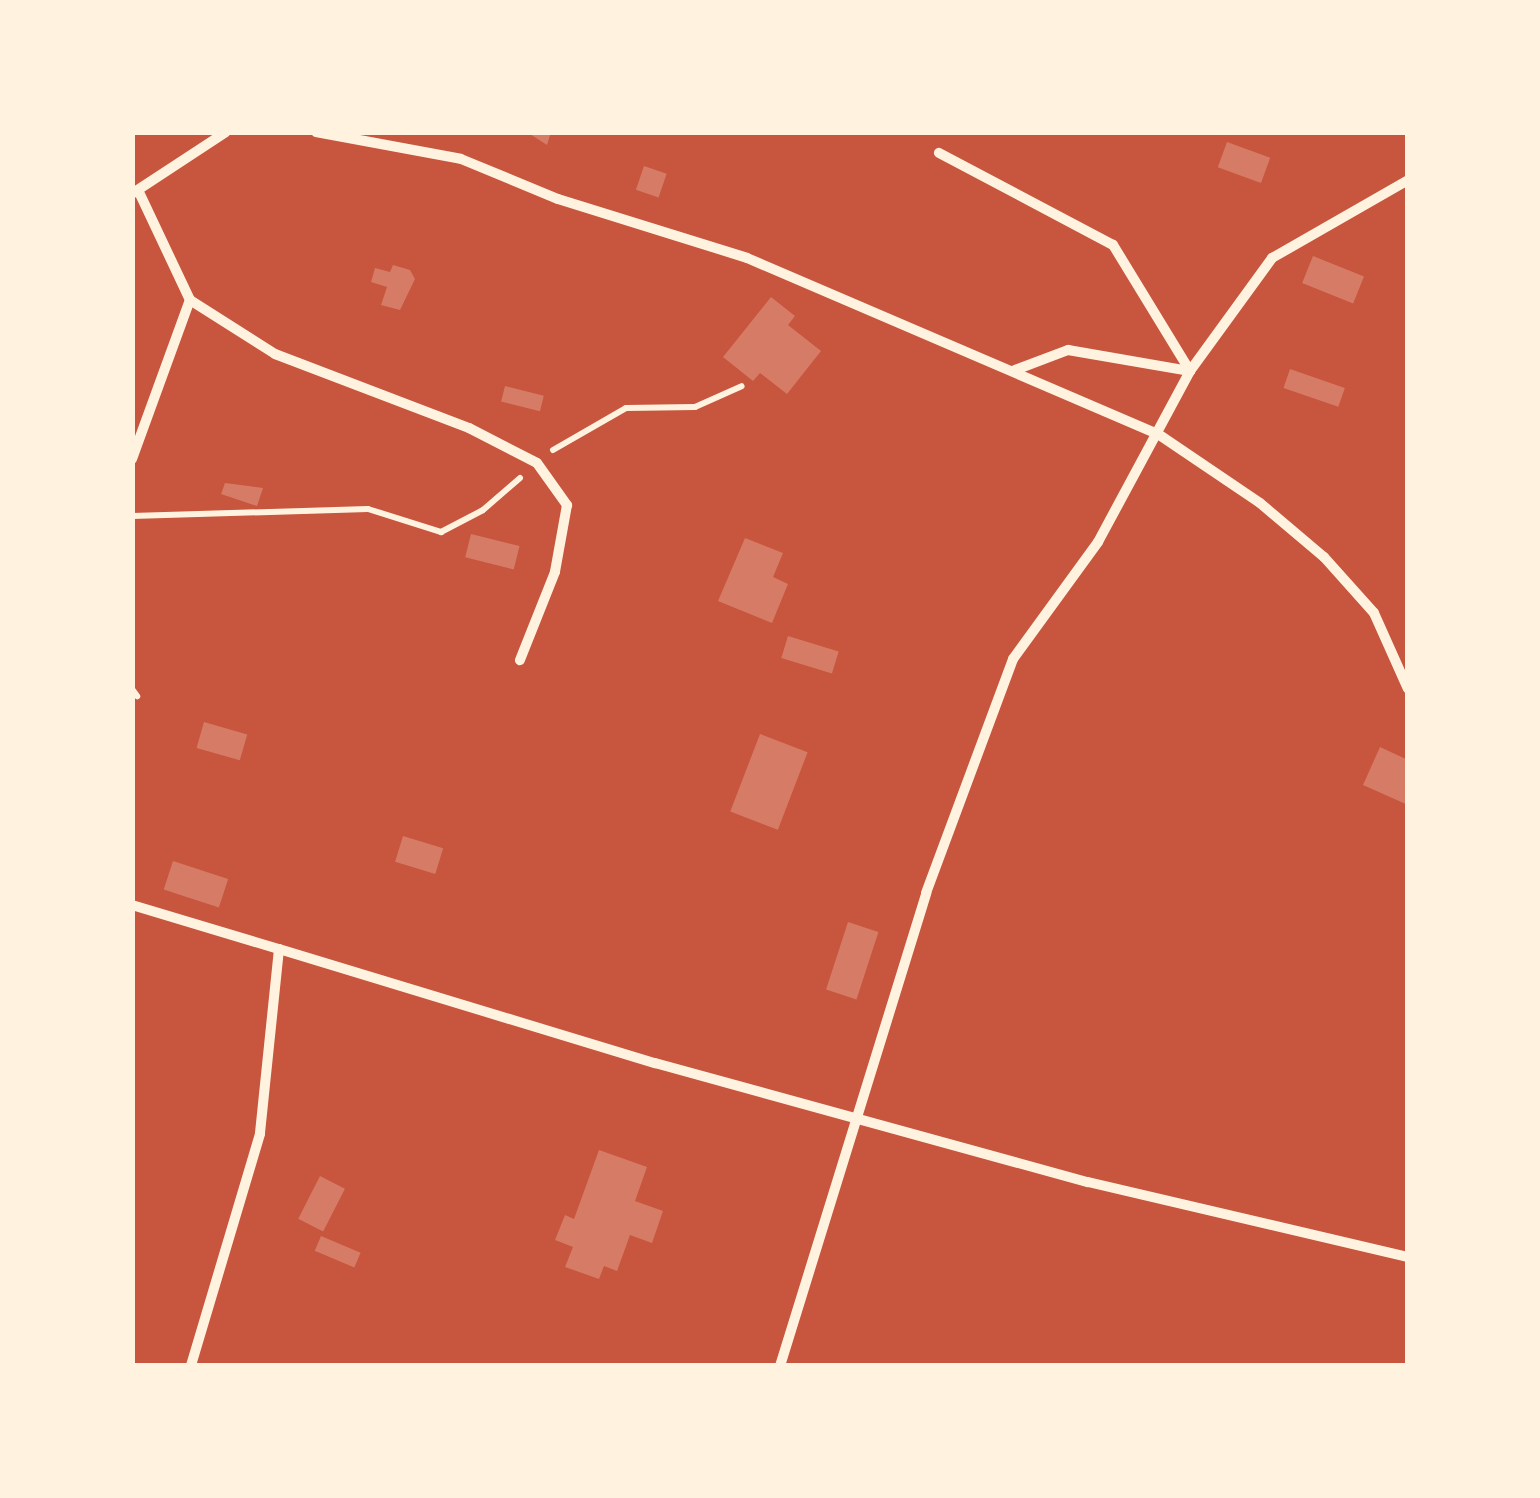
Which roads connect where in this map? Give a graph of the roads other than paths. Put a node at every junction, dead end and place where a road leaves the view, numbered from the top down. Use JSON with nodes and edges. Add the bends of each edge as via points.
{"nodes":[{"id":1,"x":226,"y":132,"type":"edge"},
{"id":2,"x":316,"y":132,"type":"edge"},
{"id":3,"x":939,"y":153,"type":"dead end"},
{"id":4,"x":1408,"y":180,"type":"edge"},
{"id":5,"x":136,"y":193,"type":"edge"},
{"id":6,"x":190,"y":300,"type":"junction"},
{"id":7,"x":1015,"y":370,"type":"junction"},
{"id":8,"x":1190,"y":371,"type":"junction"},
{"id":9,"x":1158,"y":434,"type":"junction"},
{"id":10,"x":132,"y":458,"type":"edge"},
{"id":11,"x":520,"y":660,"type":"dead end"},
{"id":12,"x":1408,"y":689,"type":"edge"},
{"id":13,"x":132,"y":905,"type":"edge"},
{"id":14,"x":279,"y":949,"type":"junction"},
{"id":15,"x":862,"y":1117,"type":"junction"},
{"id":16,"x":1408,"y":1257,"type":"edge"},
{"id":17,"x":192,"y":1366,"type":"edge"},
{"id":18,"x":780,"y":1366,"type":"edge"}],
"edges":[{"from":1,"to":5,"type":"street"},
{"from":2,"to":7,"type":"street","via":[[461,159],[558,199],[747,258]]},
{"from":3,"to":8,"type":"street","via":[[1113,245]]},
{"from":4,"to":8,"type":"street","via":[[1272,258]]},
{"from":5,"to":6,"type":"street"},
{"from":6,"to":10,"type":"street"},
{"from":6,"to":11,"type":"street","via":[[275,354],[469,428],[537,464],[567,505],[555,572]]},
{"from":7,"to":8,"type":"street","via":[[1068,350]]},
{"from":7,"to":9,"type":"street"},
{"from":8,"to":9,"type":"street"},
{"from":9,"to":12,"type":"street","via":[[1260,503],[1324,557],[1374,613]]},
{"from":9,"to":15,"type":"street","via":[[1098,542],[1013,659],[926,894]]},
{"from":13,"to":14,"type":"street"},
{"from":14,"to":15,"type":"street"},
{"from":14,"to":17,"type":"street","via":[[260,1134]]},
{"from":15,"to":16,"type":"street","via":[[1088,1182]]},
{"from":15,"to":18,"type":"street"}]}
